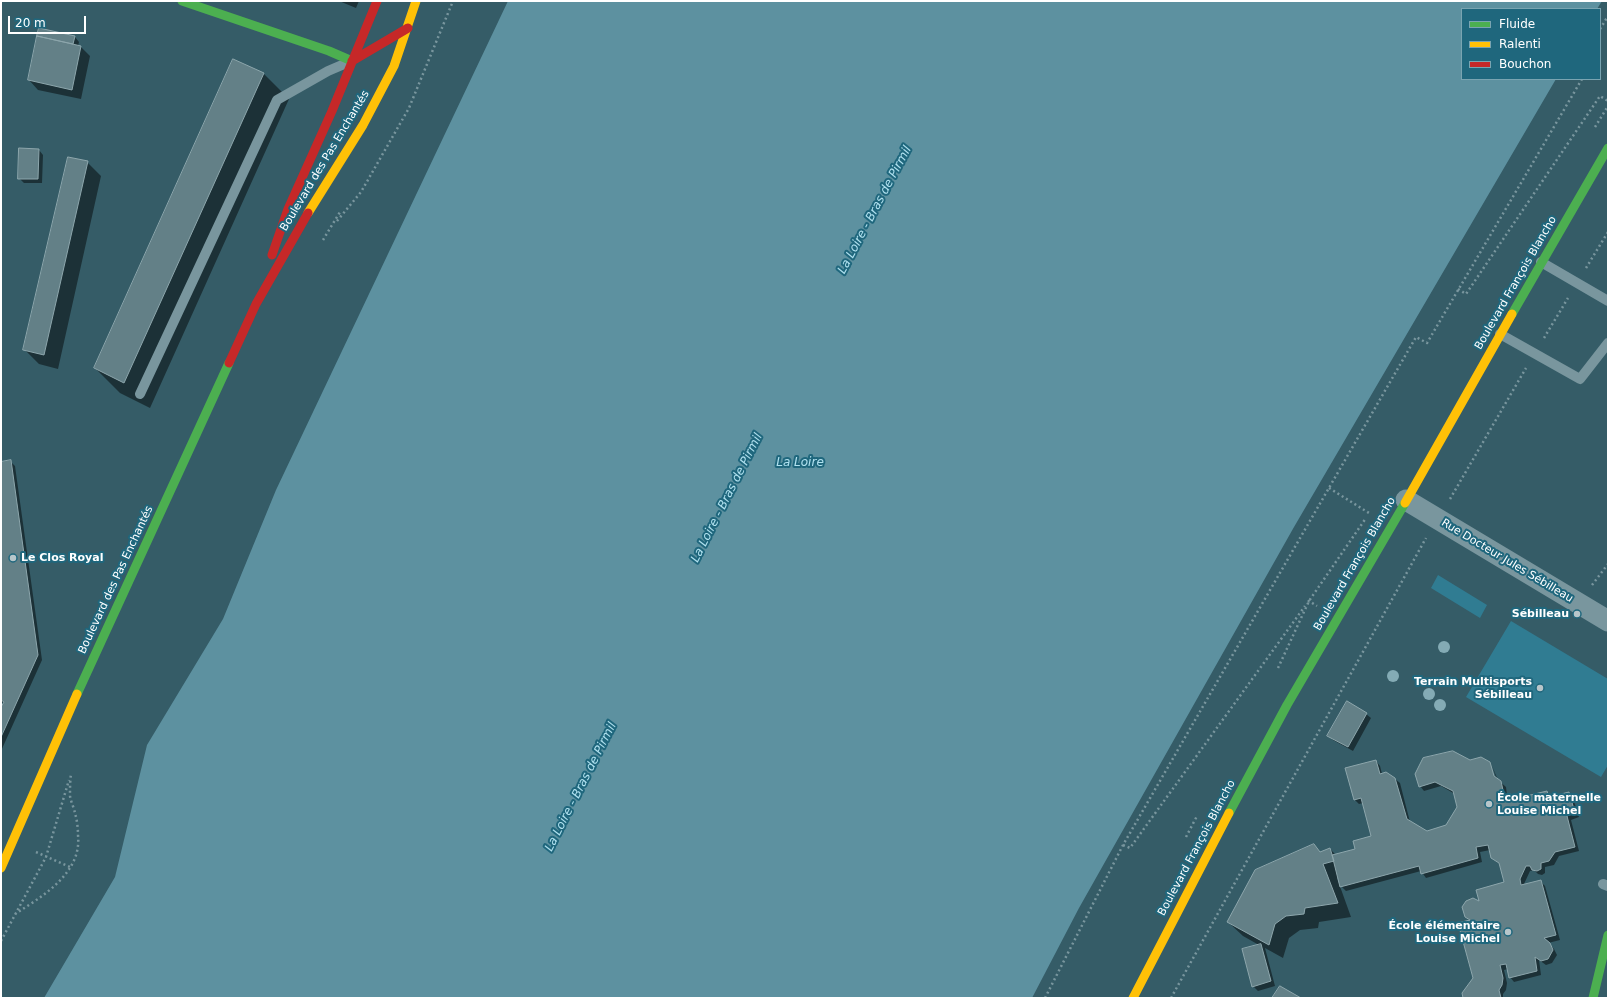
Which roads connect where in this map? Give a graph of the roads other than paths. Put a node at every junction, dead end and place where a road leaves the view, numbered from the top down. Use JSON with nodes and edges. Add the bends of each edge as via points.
{"nodes":[{"id":1,"x":182,"y":1,"type":"edge"},
{"id":2,"x":377,"y":1,"type":"edge"},
{"id":3,"x":416,"y":1,"type":"edge"},
{"id":4,"x":408,"y":28,"type":"junction"},
{"id":5,"x":352,"y":61,"type":"junction"},
{"id":6,"x":1608,"y":148,"type":"edge"},
{"id":7,"x":1541,"y":262,"type":"junction"},
{"id":8,"x":1608,"y":301,"type":"edge"},
{"id":9,"x":256,"y":304,"type":"junction"},
{"id":10,"x":1500,"y":334,"type":"junction"},
{"id":11,"x":1608,"y":343,"type":"edge"},
{"id":12,"x":140,"y":394,"type":"dead end"},
{"id":13,"x":1406,"y":500,"type":"junction"},
{"id":14,"x":1608,"y":621,"type":"edge"},
{"id":15,"x":1,"y":868,"type":"edge"},
{"id":16,"x":1608,"y":935,"type":"edge"},
{"id":17,"x":1132,"y":998,"type":"edge"},
{"id":18,"x":1593,"y":998,"type":"edge"}],
"edges":[{"from":1,"to":5,"type":"main road"},
{"from":2,"to":5,"type":"main road","name":"Boulevard des Pas Enchantés"},
{"from":3,"to":4,"type":"main road","name":"Boulevard des Pas Enchantés"},
{"from":4,"to":5,"type":"main road"},
{"from":4,"to":9,"type":"main road","name":"Boulevard des Pas Enchantés","via":[[394,66],[363,125]]},
{"from":5,"to":9,"type":"main road","name":"Boulevard des Pas Enchantés","via":[[288,209]]},
{"from":5,"to":12,"type":"lane","via":[[328,71],[277,100]]},
{"from":6,"to":7,"type":"main road","name":"Boulevard François Blancho"},
{"from":7,"to":8,"type":"lane"},
{"from":7,"to":10,"type":"main road","name":"Boulevard François Blancho"},
{"from":9,"to":15,"type":"main road","name":"Boulevard des Pas Enchantés","via":[[83,680]]},
{"from":10,"to":11,"type":"lane","via":[[1580,379]]},
{"from":10,"to":13,"type":"main road","name":"Boulevard François Blancho"},
{"from":13,"to":14,"type":"street","name":"Rue Docteur Jules Sébilleau"},
{"from":13,"to":17,"type":"main road","name":"Boulevard François Blancho","via":[[1273,732]]},
{"from":16,"to":18,"type":"main road"}]}
